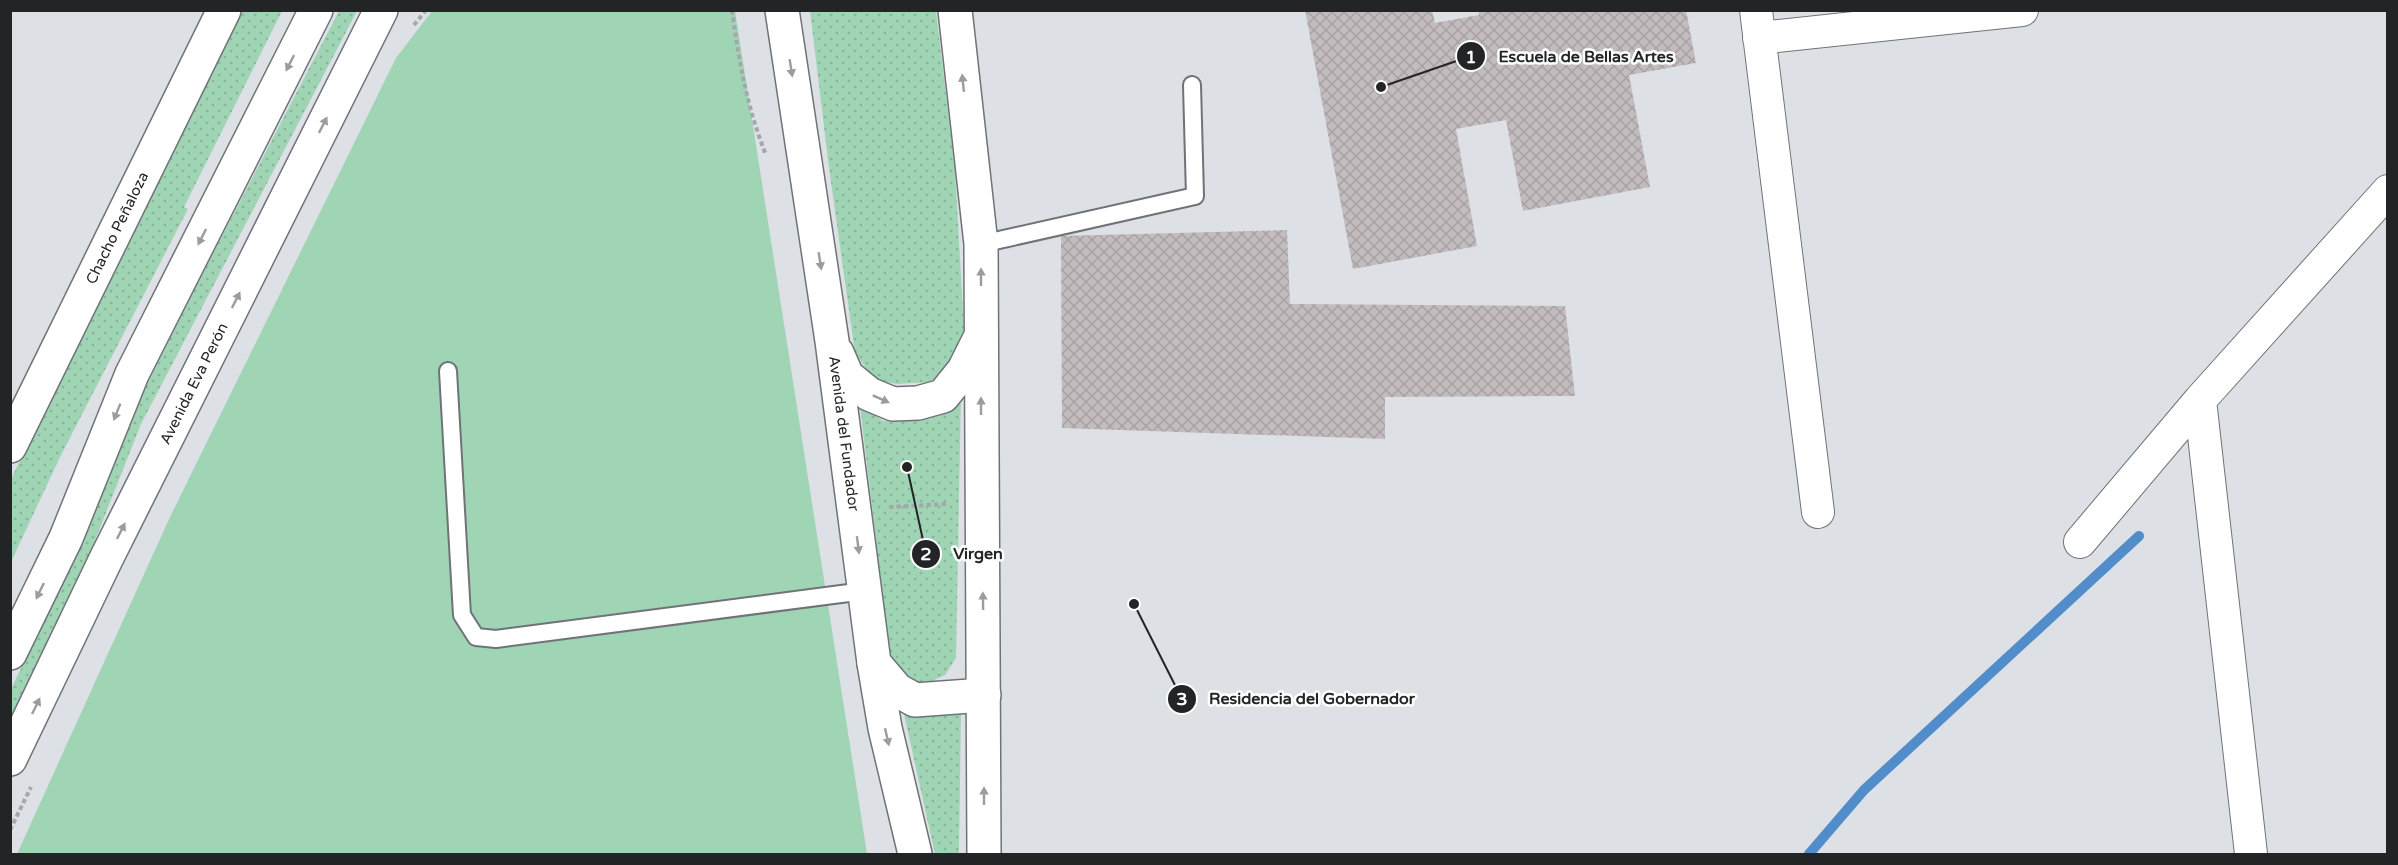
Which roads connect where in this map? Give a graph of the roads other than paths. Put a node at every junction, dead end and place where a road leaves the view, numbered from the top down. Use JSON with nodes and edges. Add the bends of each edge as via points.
{"nodes":[{"id":1,"x":224,"y":10,"type":"edge"},
{"id":2,"x":316,"y":10,"type":"edge"},
{"id":3,"x":381,"y":10,"type":"edge"},
{"id":4,"x":782,"y":10,"type":"edge"},
{"id":5,"x":955,"y":10,"type":"edge"},
{"id":6,"x":2022,"y":10,"type":"edge"},
{"id":7,"x":1757,"y":24,"type":"edge"},
{"id":8,"x":1192,"y":85,"type":"dead end"},
{"id":9,"x":2388,"y":191,"type":"edge"},
{"id":10,"x":981,"y":244,"type":"junction"},
{"id":11,"x":981,"y":335,"type":"junction"},
{"id":12,"x":832,"y":341,"type":"junction"},
{"id":13,"x":448,"y":371,"type":"dead end"},
{"id":14,"x":2200,"y":400,"type":"junction"},
{"id":15,"x":10,"y":446,"type":"edge"},
{"id":16,"x":1818,"y":512,"type":"dead end"},
{"id":17,"x":2080,"y":542,"type":"dead end"},
{"id":18,"x":864,"y":591,"type":"junction"},
{"id":19,"x":10,"y":653,"type":"edge"},
{"id":20,"x":874,"y":663,"type":"junction"},
{"id":21,"x":984,"y":695,"type":"junction"},
{"id":22,"x":10,"y":759,"type":"edge"},
{"id":23,"x":915,"y":855,"type":"edge"},
{"id":24,"x":984,"y":855,"type":"edge"},
{"id":25,"x":2251,"y":855,"type":"edge"}],
"edges":[{"from":1,"to":15,"type":"main road","name":"Chacho Peñaloza"},
{"from":2,"to":19,"type":"main road","one_way":true,"via":[[132,374],[66,538]]},
{"from":22,"to":3,"type":"main road","name":"Avenida Eva Perón","one_way":true},
{"from":4,"to":12,"type":"main road","name":"Avenida del Fundador","one_way":true},
{"from":10,"to":5,"type":"main road","one_way":true},
{"from":6,"to":7,"type":"street"},
{"from":7,"to":16,"type":"street"},
{"from":8,"to":10,"type":"lane","via":[[1195,196]]},
{"from":9,"to":14,"type":"street"},
{"from":11,"to":10,"type":"main road","one_way":true},
{"from":12,"to":11,"type":"main road","one_way":true,"via":[[846,376],[869,394],[901,404],[943,396],[964,370]]},
{"from":21,"to":11,"type":"main road","one_way":true},
{"from":12,"to":18,"type":"main road","name":"Avenida del Fundador","one_way":true},
{"from":13,"to":18,"type":"lane","via":[[462,615],[476,637],[496,639]]},
{"from":14,"to":17,"type":"street"},
{"from":14,"to":25,"type":"street"},
{"from":18,"to":20,"type":"main road","name":"Avenida del Fundador"},
{"from":20,"to":21,"type":"main road","via":[[897,690],[915,700]]},
{"from":20,"to":23,"type":"main road","name":"Avenida del Fundador","one_way":true},
{"from":24,"to":21,"type":"main road","one_way":true}]}
